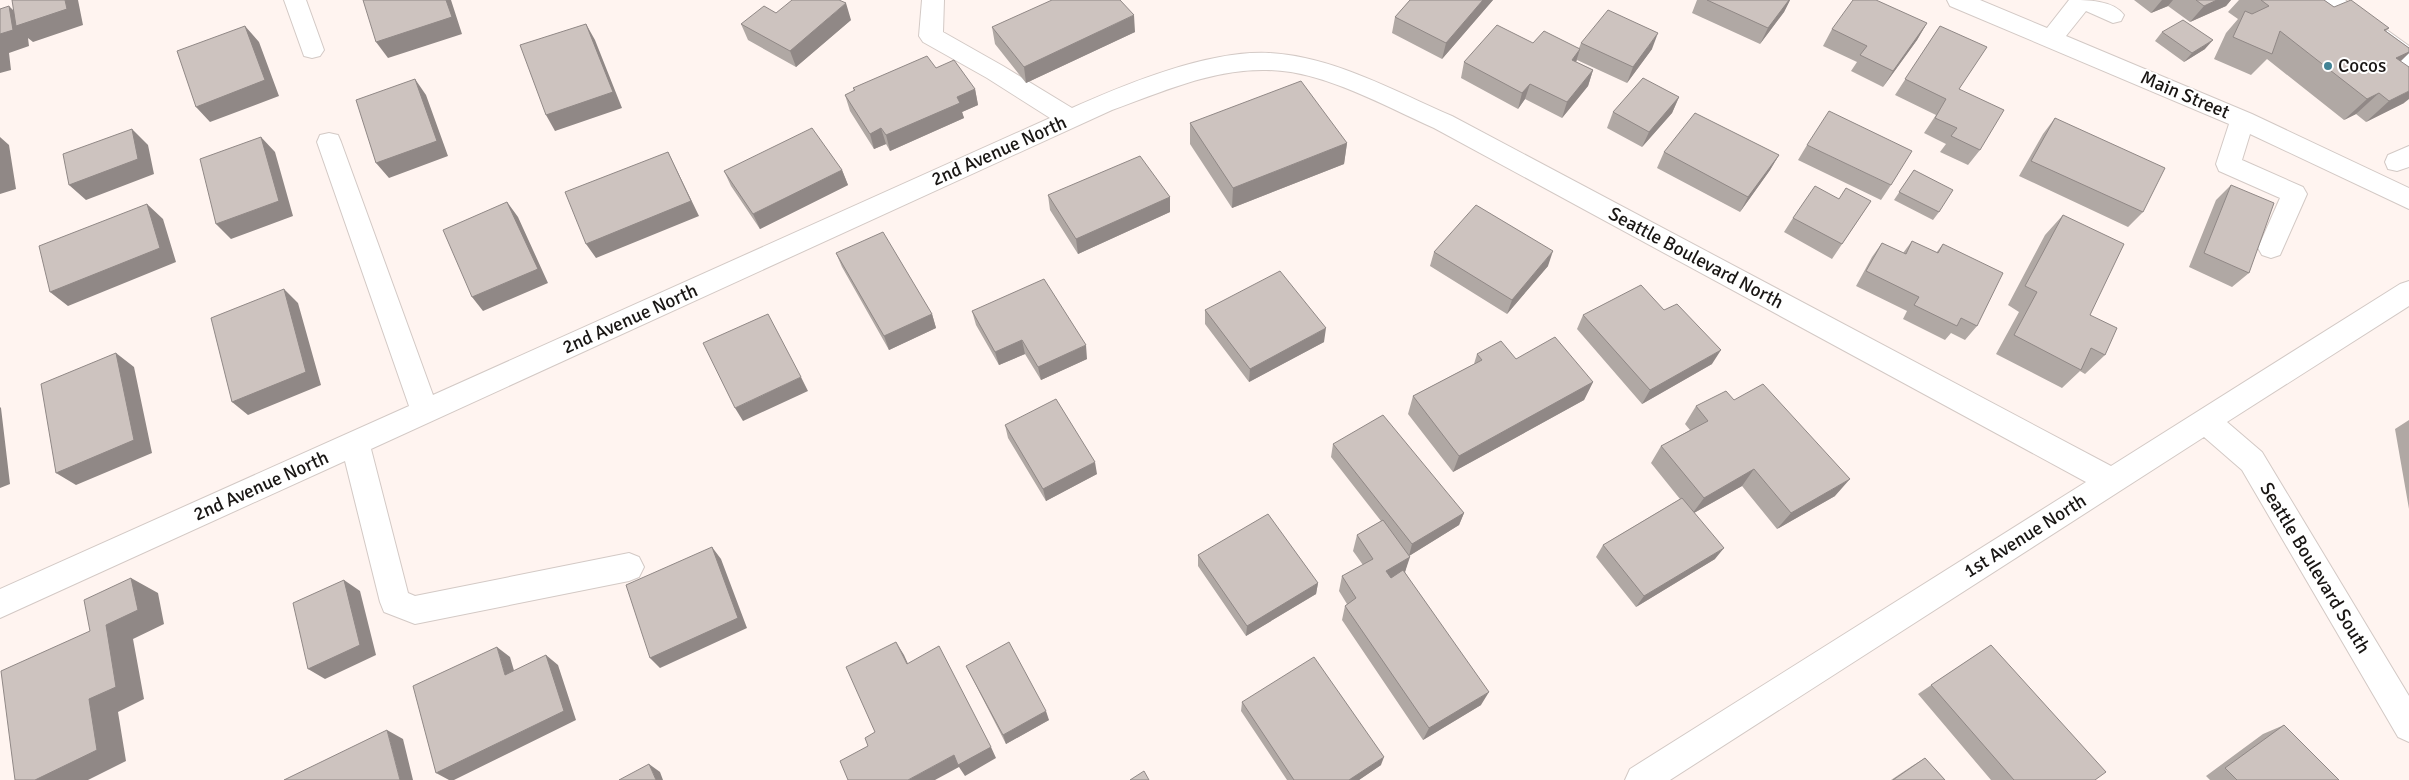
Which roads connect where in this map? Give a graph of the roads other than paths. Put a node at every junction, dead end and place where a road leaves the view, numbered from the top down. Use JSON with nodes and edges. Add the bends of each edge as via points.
{"nodes":[{"id":1,"x":295,"y":0,"type":"edge"},
{"id":2,"x":934,"y":0,"type":"edge"},
{"id":3,"x":1959,"y":0,"type":"edge"},
{"id":4,"x":2084,"y":0,"type":"edge"},
{"id":5,"x":2332,"y":0,"type":"edge"},
{"id":6,"x":2113,"y":15,"type":"dead end"},
{"id":7,"x":2051,"y":39,"type":"junction"},
{"id":8,"x":312,"y":50,"type":"dead end"},
{"id":9,"x":2409,"y":58,"type":"edge"},
{"id":10,"x":1269,"y":61,"type":"joint"},
{"id":11,"x":1070,"y":119,"type":"junction"},
{"id":12,"x":2243,"y":120,"type":"junction"},
{"id":13,"x":329,"y":142,"type":"dead end"},
{"id":14,"x":2409,"y":199,"type":"edge"},
{"id":15,"x":2271,"y":248,"type":"dead end"},
{"id":16,"x":2409,"y":292,"type":"edge"},
{"id":17,"x":425,"y":411,"type":"junction"},
{"id":18,"x":2207,"y":422,"type":"junction"},
{"id":19,"x":355,"y":443,"type":"junction"},
{"id":20,"x":2112,"y":481,"type":"junction"},
{"id":21,"x":629,"y":567,"type":"dead end"},
{"id":22,"x":0,"y":604,"type":"edge"},
{"id":23,"x":2409,"y":726,"type":"edge"},
{"id":24,"x":1640,"y":780,"type":"edge"}],
"edges":[{"from":1,"to":8,"type":"street"},
{"from":2,"to":11,"type":"street","via":[[931,36]]},
{"from":3,"to":7,"type":"street","name":"Main Street"},
{"from":4,"to":6,"type":"street"},
{"from":4,"to":7,"type":"street"},
{"from":5,"to":9,"type":"street"},
{"from":7,"to":12,"type":"street","name":"Main Street"},
{"from":10,"to":11,"type":"street","name":"2nd Avenue North","via":[[1195,71]]},
{"from":10,"to":20,"type":"street","name":"Seattle Boulevard North","via":[[1346,80],[1443,122]]},
{"from":11,"to":17,"type":"street","name":"2nd Avenue North"},
{"from":12,"to":14,"type":"street","name":"Main Street"},
{"from":12,"to":15,"type":"street","via":[[2228,164],[2294,194]]},
{"from":13,"to":17,"type":"street"},
{"from":16,"to":18,"type":"street","name":"1st Avenue North"},
{"from":17,"to":19,"type":"street","name":"2nd Avenue North"},
{"from":18,"to":20,"type":"street","name":"1st Avenue North"},
{"from":18,"to":23,"type":"street","name":"Seattle Boulevard South","via":[[2252,461]]},
{"from":19,"to":21,"type":"street","via":[[395,602],[415,610]]},
{"from":19,"to":22,"type":"street","name":"2nd Avenue North"},
{"from":20,"to":24,"type":"street","name":"1st Avenue North"}]}
